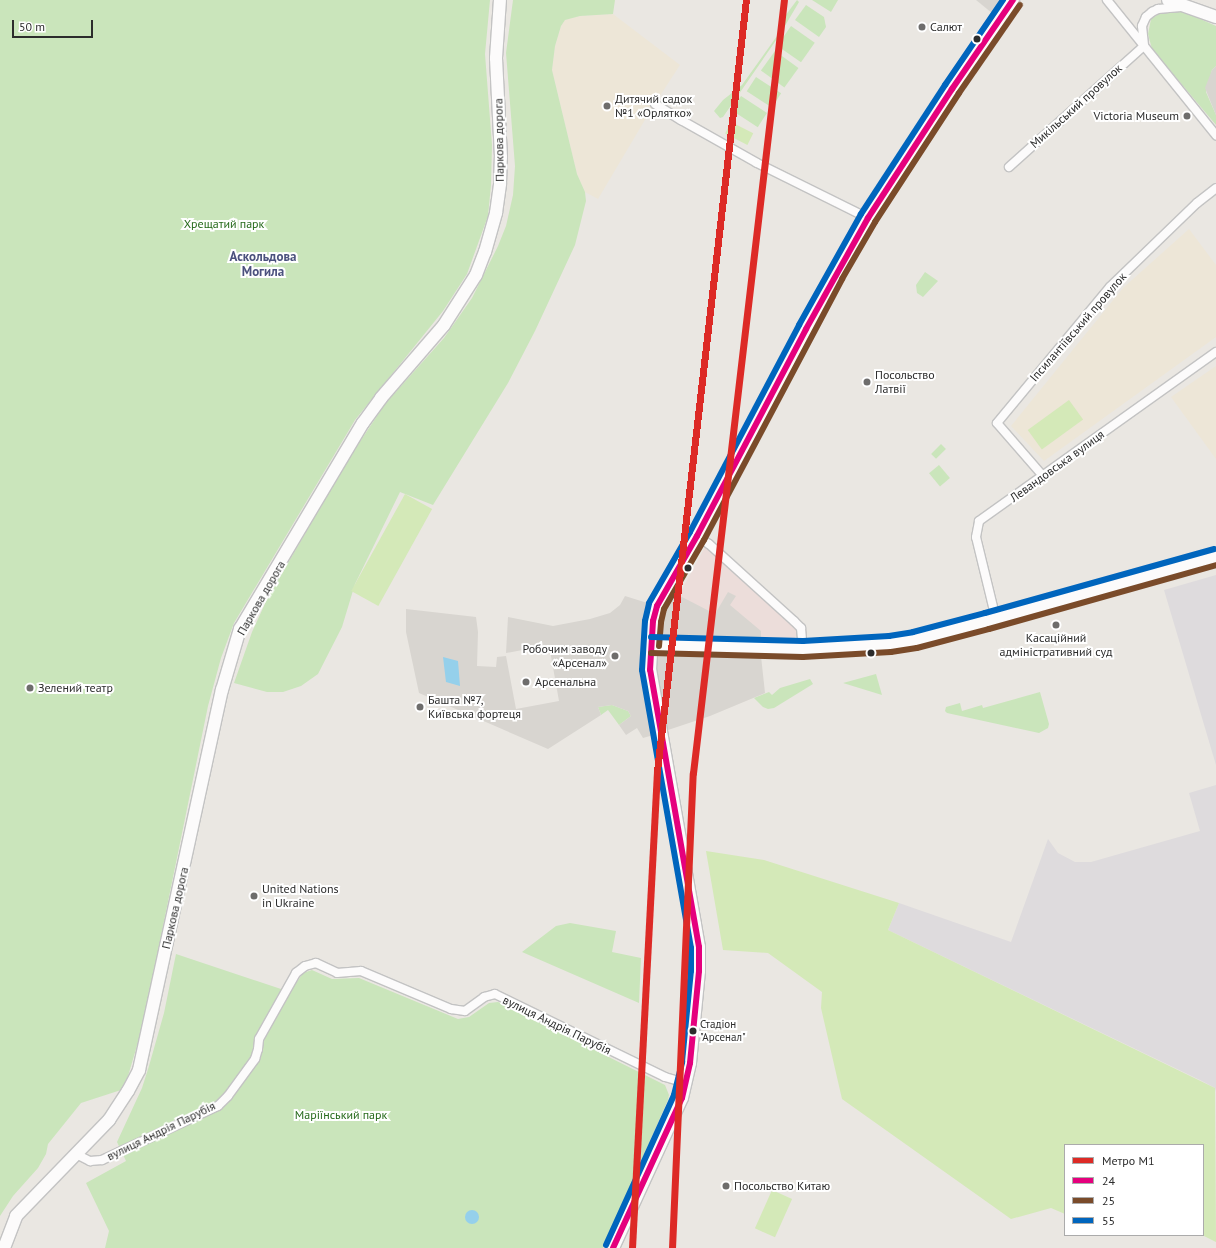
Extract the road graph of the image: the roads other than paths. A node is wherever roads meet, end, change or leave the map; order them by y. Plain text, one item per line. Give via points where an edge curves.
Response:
1 (500, 0) edge
2 (1106, 0) edge
3 (1168, 0) edge
4 (1011, 2) edge
5 (1186, 6) junction
6 (1216, 17) edge
7 (1144, 46) junction
8 (655, 104) dead end
9 (1216, 135) edge
10 (1009, 167) dead end
11 (1216, 188) edge
12 (868, 218) junction
13 (1216, 352) edge
14 (1043, 476) junction
15 (697, 536) junction
16 (1216, 557) edge
17 (996, 618) junction
18 (651, 645) junction
19 (803, 649) junction
20 (686, 1083) junction
21 (76, 1154) junction
22 (4, 1248) edge
23 (613, 1248) edge

1 - 21 main road, Паркова дорога via 496,58 500,183 496,213 485,252 476,275 444,325 381,398 363,423 240,629 222,690 138,1070 109,1120
2 - 7 street
3 - 5 main road
4 - 12 main road
5 - 6 main road
5 - 7 street via 1158,10 1146,17 1142,26
7 - 9 street
7 - 10 street, Микільський провулок
8 - 12 street via 757,163
11 - 14 street, Іпсилантіївський провулок via 1115,282 997,423
12 - 15 main road via 806,329
13 - 14 street, Левандовська вулиця
14 - 17 street, Левандовська вулиця via 980,521 976,537
15 - 18 main road via 657,606
15 - 19 street via 801,628
16 - 17 main road
17 - 19 main road via 915,640
18 - 19 main road
18 - 20 main road via 650,670 653,690 698,947 693,1032
20 - 21 street, вулиця Андрія Парубія via 665,1077 495,994 484,997 465,1011 451,1009 361,971 337,972 316,963 305,966 296,973 259,1039 255,1059 218,1106 102,1160 90,1161
20 - 23 main road via 682,1098
21 - 22 main road, Паркова дорога via 16,1216

